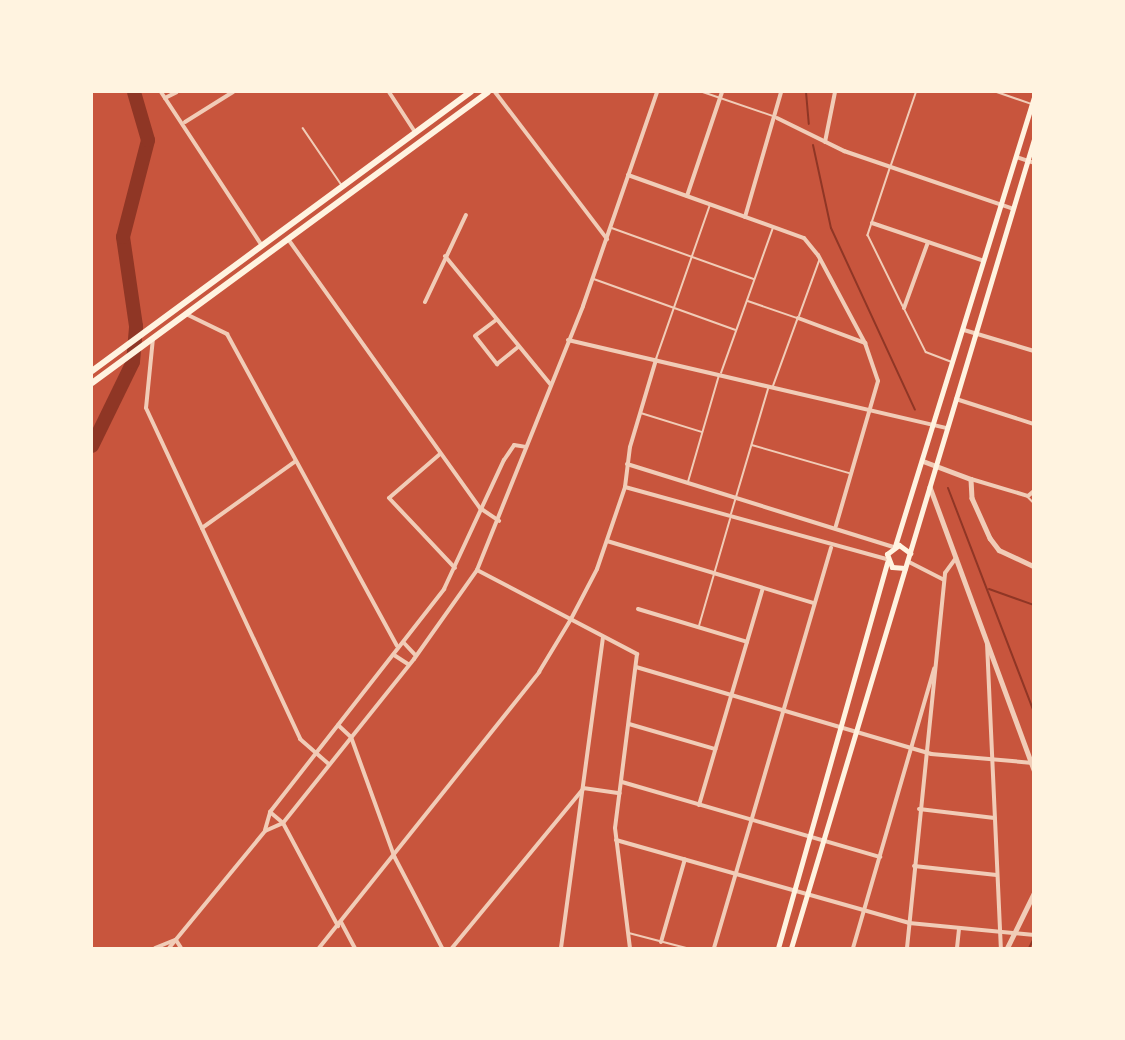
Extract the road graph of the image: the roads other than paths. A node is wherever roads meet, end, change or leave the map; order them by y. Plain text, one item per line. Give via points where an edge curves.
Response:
1 (161, 92) edge
2 (177, 92) edge
3 (233, 92) edge
4 (388, 92) edge
5 (471, 92) edge
6 (488, 92) edge
7 (495, 92) edge
8 (657, 92) edge
9 (703, 92) edge
10 (722, 92) edge
11 (781, 92) edge
12 (835, 92) edge
13 (916, 92) edge
14 (997, 92) edge
15 (165, 98) junction
16 (720, 98) junction
17 (1033, 101) edge
18 (777, 118) junction
19 (185, 122) junction
20 (303, 128) dead end
21 (415, 132) junction
22 (1034, 139) edge
23 (825, 142) junction
24 (1015, 157) junction
25 (1030, 162) edge
26 (891, 166) junction
27 (628, 175) junction
28 (341, 184) junction
29 (687, 196) junction
30 (710, 204) junction
31 (1001, 205) junction
32 (1014, 209) junction
33 (466, 215) dead end
34 (745, 217) junction
35 (872, 223) junction
36 (773, 227) junction
37 (611, 228) junction
38 (287, 238) junction
39 (607, 239) junction
40 (928, 242) junction
41 (261, 244) junction
42 (445, 255) junction
43 (692, 256) junction
44 (820, 258) junction
45 (984, 261) junction
46 (593, 279) junction
47 (755, 279) junction
48 (747, 300) junction
49 (425, 303) dead end
50 (674, 308) junction
51 (904, 308) junction
52 (186, 313) junction
53 (798, 318) junction
54 (496, 320) junction
55 (737, 330) junction
56 (964, 330) junction
57 (976, 334) junction
58 (151, 338) junction
59 (568, 340) junction
60 (865, 343) junction
61 (518, 347) junction
62 (1034, 351) edge
63 (656, 360) junction
64 (955, 362) junction
65 (92, 371) edge
66 (720, 375) junction
67 (92, 383) edge
68 (550, 384) junction
69 (771, 387) junction
70 (956, 399) junction
71 (869, 407) junction
72 (640, 413) junction
73 (935, 424) junction
74 (1034, 424) edge
75 (947, 428) junction
76 (703, 432) junction
77 (751, 445) junction
78 (526, 447) junction
79 (440, 454) junction
80 (296, 460) junction
81 (923, 461) junction
82 (627, 464) junction
83 (935, 465) junction
84 (849, 473) junction
85 (971, 479) junction
86 (688, 482) junction
87 (929, 484) junction
88 (625, 487) junction
89 (1034, 491) edge
90 (1028, 496) junction
91 (737, 497) junction
92 (1034, 503) edge
93 (484, 513) junction
94 (730, 518) junction
95 (499, 521) junction
96 (836, 526) junction
97 (202, 528) junction
98 (607, 541) junction
99 (894, 546) junction
100 (831, 548) junction
101 (910, 553) junction
102 (956, 558) junction
103 (887, 561) junction
104 (907, 565) junction
105 (1034, 566) edge
106 (456, 568) junction
107 (477, 570) junction
108 (714, 573) junction
109 (944, 580) junction
110 (763, 588) junction
111 (814, 603) junction
112 (638, 609) dead end
113 (571, 619) junction
114 (699, 627) junction
115 (987, 636) junction
116 (603, 637) junction
117 (1032, 638) edge
118 (747, 642) junction
119 (404, 643) junction
120 (397, 646) junction
121 (938, 651) junction
122 (394, 655) junction
123 (415, 656) junction
124 (1034, 657) edge
125 (409, 664) junction
126 (636, 666) junction
127 (731, 694) junction
128 (783, 710) junction
129 (629, 724) junction
130 (338, 725) junction
131 (840, 728) junction
132 (854, 732) junction
133 (351, 736) junction
134 (913, 748) junction
135 (715, 749) junction
136 (924, 752) junction
137 (315, 753) junction
138 (991, 761) junction
139 (1033, 763) edge
140 (329, 765) junction
141 (1034, 770) edge
142 (622, 782) junction
143 (583, 788) junction
144 (620, 793) junction
145 (699, 805) junction
146 (919, 809) junction
147 (270, 812) junction
148 (994, 818) junction
149 (751, 820) junction
150 (283, 823) junction
151 (265, 831) junction
152 (809, 837) junction
153 (616, 840) junction
154 (822, 840) junction
155 (394, 856) junction
156 (880, 857) junction
157 (685, 859) junction
158 (914, 866) junction
159 (737, 874) junction
160 (997, 875) junction
161 (794, 891) junction
162 (1034, 893) edge
163 (807, 894) junction
164 (864, 911) junction
165 (909, 923) junction
166 (340, 924) junction
167 (959, 928) junction
168 (1000, 932) junction
169 (628, 933) junction
170 (1015, 933) junction
171 (1032, 935) edge
172 (176, 939) junction
173 (661, 942) junction
174 (155, 948) edge
175 (169, 948) edge
176 (181, 948) edge
177 (319, 948) edge
178 (355, 948) edge
179 (442, 948) edge
180 (452, 948) edge
181 (561, 948) edge
182 (630, 948) edge
183 (686, 948) edge
184 (714, 948) edge
185 (778, 948) edge
186 (791, 948) edge
187 (853, 948) edge
188 (907, 948) edge
189 (957, 948) edge
190 (1001, 948) edge
191 (1007, 948) edge

1 - 15 street
2 - 15 street
3 - 19 street
4 - 21 street
5 - 21 highway
6 - 38 highway
7 - 39 street
8 - 27 street
9 - 16 lane
10 - 16 street
11 - 18 street
12 - 23 street
13 - 26 lane
14 - 17 lane
15 - 19 street
16 - 18 lane
16 - 29 street
17 - 24 main road
18 - 23 street
18 - 34 street
19 - 41 street
20 - 28 lane
21 - 28 highway
22 - 25 main road
23 - 26 street
24 - 25 street
24 - 31 main road
25 - 32 main road
26 - 31 street
26 - 35 lane
27 - 29 street
27 - 37 street
28 - 41 highway
29 - 30 street
30 - 34 street
30 - 43 lane
31 - 32 street
31 - 45 main road
32 - 57 main road
33 - 42 street
34 - 36 street
35 - 40 street
35 - 51 lane via 868,235
36 - 44 street via 809,240
36 - 47 lane
37 - 39 street
37 - 43 lane
38 - 52 highway
38 - 79 street
39 - 46 street
40 - 45 street
40 - 51 street
41 - 65 highway
42 - 49 street
42 - 54 street
43 - 47 lane
43 - 50 lane
44 - 53 lane
44 - 60 street
45 - 56 main road
46 - 50 lane
46 - 59 street
47 - 48 lane
48 - 53 lane
48 - 55 lane
50 - 55 lane
50 - 63 lane
51 - 64 lane via 926,352
52 - 58 highway
52 - 80 street via 227,334
53 - 60 street
53 - 69 lane
54 - 61 street
54 - 61 street via 476,336 497,364
55 - 66 lane
56 - 57 street
56 - 64 main road
57 - 62 street
57 - 70 main road
58 - 67 highway
58 - 97 street via 146,408
59 - 63 street
59 - 68 street
60 - 71 street via 878,381
61 - 68 street
63 - 66 street
63 - 72 street
64 - 73 main road
66 - 69 street
66 - 76 lane
68 - 78 street
69 - 71 street
69 - 77 lane
70 - 74 street
70 - 75 main road
71 - 73 street
71 - 84 street
72 - 76 lane
72 - 82 street
73 - 75 street
73 - 81 main road
75 - 83 main road
76 - 86 lane
77 - 84 lane
77 - 91 lane
78 - 93 street via 514,446 504,460
78 - 95 street
79 - 93 street
79 - 106 street via 389,498
80 - 97 street
80 - 120 street
81 - 83 street
81 - 99 main road
82 - 86 street
82 - 88 street
83 - 85 street
83 - 87 main road
84 - 96 street
85 - 90 street
85 - 105 street via 972,498 990,538 999,550
86 - 91 street
87 - 101 main road
87 - 102 street
88 - 94 street
88 - 98 street
89 - 90 street
90 - 92 lane
91 - 94 lane
91 - 96 street
93 - 95 street
93 - 106 street
94 - 100 street
94 - 108 lane
95 - 107 street
96 - 99 street
97 - 137 street via 300,739
98 - 108 street
98 - 113 street
99 - 101 main road
99 - 103 main road
100 - 103 street
100 - 111 street
101 - 104 main road
102 - 109 street via 948,562
102 - 115 street
103 - 104 main road
103 - 131 main road
104 - 109 street
104 - 132 main road
106 - 119 street
107 - 113 street
107 - 123 street
108 - 110 street
108 - 114 lane
109 - 121 street
110 - 111 street
110 - 118 street
111 - 128 street
112 - 114 street
113 - 116 street
113 - 155 street via 539,672
114 - 118 street
115 - 138 street
115 - 139 street
116 - 126 street via 637,654
116 - 143 street
117 - 124 street
118 - 127 street
119 - 120 street
119 - 123 street via 413,646
120 - 122 street
121 - 134 street
121 - 136 street
122 - 125 street via 399,663
122 - 130 street
123 - 125 street
125 - 133 street
126 - 127 street
126 - 129 street
127 - 128 street
127 - 135 street
128 - 131 street
128 - 149 street
129 - 135 street
129 - 142 street
130 - 133 street
130 - 137 street
131 - 132 street
131 - 152 main road
132 - 134 street
132 - 154 main road
133 - 140 street
133 - 155 street
134 - 136 street
134 - 156 street
135 - 145 street
136 - 138 street
136 - 146 street
137 - 140 street
137 - 147 street
138 - 139 street
138 - 148 street
139 - 141 street
140 - 150 street
142 - 144 street
142 - 145 street
143 - 144 street
143 - 180 street
143 - 181 street
144 - 153 street
145 - 149 street
146 - 148 street
146 - 158 street
147 - 150 street
147 - 151 street
148 - 160 street
149 - 152 street
149 - 159 street
150 - 151 street
150 - 166 street
151 - 172 street
152 - 154 street
152 - 161 main road
153 - 157 street
153 - 169 street
154 - 156 street
154 - 163 main road
155 - 166 street
155 - 179 street
156 - 164 street
157 - 159 street
157 - 173 street
158 - 160 street
158 - 165 street
159 - 161 street
159 - 184 street
160 - 168 street
161 - 163 street
161 - 185 main road
162 - 170 street
163 - 164 street
163 - 186 main road
164 - 165 street
164 - 187 street
165 - 167 street
165 - 188 street
166 - 177 street
166 - 178 street
167 - 168 street
167 - 189 street
168 - 170 street
168 - 190 street
169 - 173 lane
169 - 182 street
170 - 171 street
170 - 191 street
172 - 174 street
172 - 175 street
172 - 176 street
173 - 183 lane

